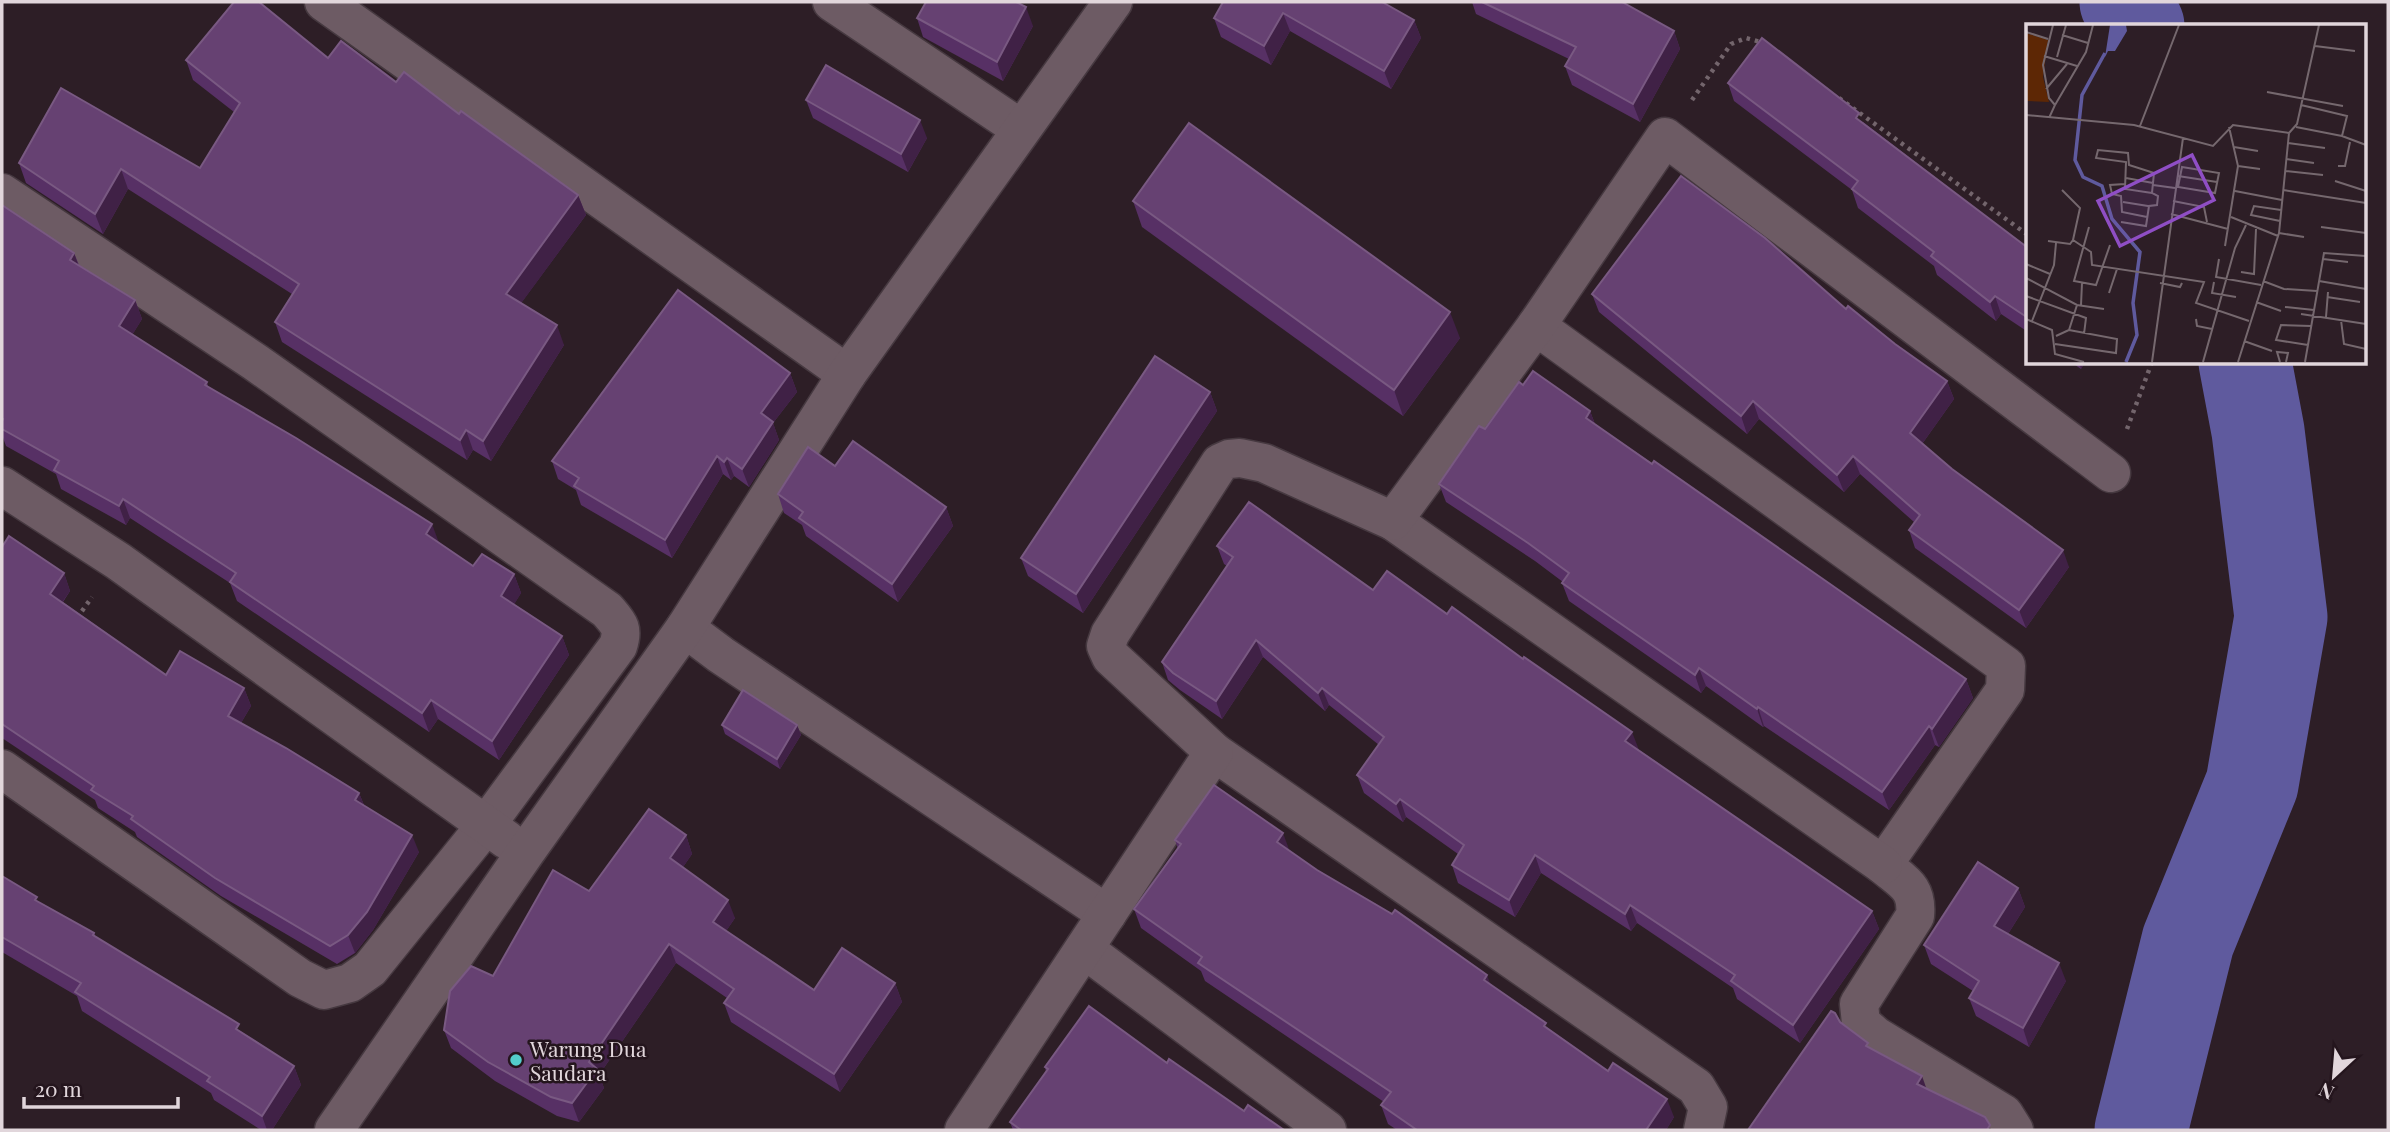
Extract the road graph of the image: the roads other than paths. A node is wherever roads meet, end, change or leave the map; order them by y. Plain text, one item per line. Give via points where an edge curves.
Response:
1 (324, 2) edge
2 (832, 2) edge
3 (1113, 2) edge
4 (1021, 129) junction
5 (2, 193) edge
6 (1536, 326) junction
7 (847, 374) junction
8 (2111, 473) road end
9 (2, 486) edge
10 (1392, 521) junction
11 (685, 628) junction
12 (1214, 751) junction
13 (2, 769) edge
14 (486, 825) junction
15 (525, 853) junction
16 (1883, 865) junction
17 (1107, 914) junction
18 (1084, 949) junction
19 (334, 1130) edge
20 (964, 1130) edge
21 (1328, 1130) edge
22 (1703, 1130) edge
23 (2014, 1130) edge

1 - 7 street
2 - 4 street
3 - 4 street
4 - 7 street
5 - 14 street via 255,362 607,610 618,623 622,634 618,646
6 - 8 street via 1665,137
6 - 10 street
6 - 16 street via 2006,666 2005,690
7 - 11 street
9 - 14 street via 118,561
10 - 12 street via 1264,463 1240,458 1220,463 1106,646 1111,657
10 - 16 street
11 - 15 street
11 - 17 street
12 - 17 street
12 - 22 street via 1696,1087 1708,1107
13 - 14 street via 300,978 324,990 350,983 370,969
14 - 15 street
15 - 19 street
16 - 23 street via 1912,889 1917,902 1915,916 1859,1004 1861,1023 2004,1114
17 - 18 street
18 - 20 street
18 - 21 street

